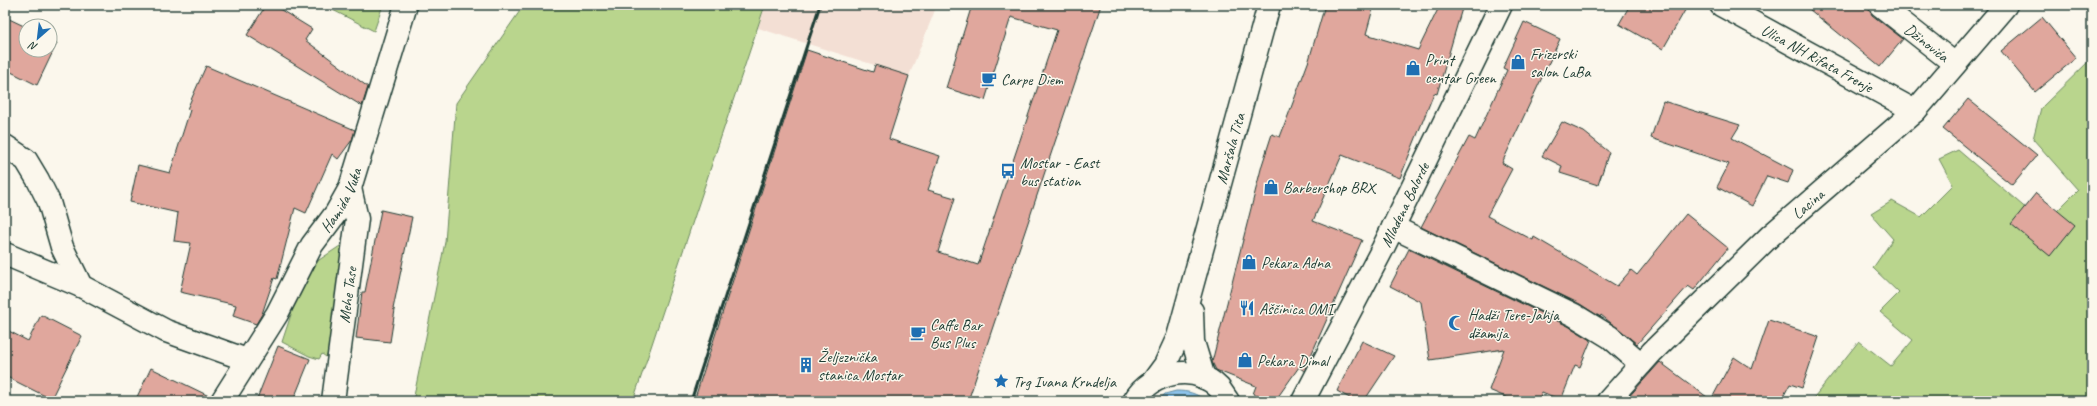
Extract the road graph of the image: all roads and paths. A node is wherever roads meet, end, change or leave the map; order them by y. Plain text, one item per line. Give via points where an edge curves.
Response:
1 (406, 5) edge
2 (1269, 5) edge
3 (1501, 5) edge
4 (1721, 5) edge
5 (1880, 5) edge
6 (2006, 5) edge
7 (1955, 64) junction
8 (1915, 111) junction
9 (5, 146) edge
10 (350, 188) junction
11 (1393, 227) junction
12 (5, 254) edge
13 (81, 286) junction
14 (1191, 292) junction
15 (248, 360) junction
16 (1641, 364) junction
17 (1204, 378) junction
18 (1154, 380) junction
19 (222, 401) edge
20 (333, 401) edge
21 (1134, 401) edge
22 (1228, 401) edge
23 (1303, 401) edge
24 (1608, 401) edge

1 - 10 street, Hamida Vuka
2 - 14 street, Maršala Tita
3 - 11 street, Mladena Balorde
4 - 8 street, Ulica NH Rifata Frenje
5 - 7 street, Džinovića
6 - 7 street, Lacina
7 - 8 street, Lacina
8 - 16 street, Lacina via 1770,236
9 - 13 street via 26,160 38,180 49,202 62,247
10 - 15 street, Hamida Vuka via 336,213 312,245 277,314
10 - 20 street, Mehe Tase via 356,219
11 - 16 street via 1574,315 1610,337
11 - 23 street, Mladena Balorde
12 - 13 street
13 - 15 street via 166,331
14 - 17 street, Maršala Tita via 1193,342
14 - 18 street, Maršala Tita via 1178,337 1165,365
15 - 19 street, Hamida Vuka
16 - 24 street, Lacina
17 - 18 street via 1187,373
17 - 22 street via 1218,388
18 - 21 street, Maršala Tita via 1145,386

